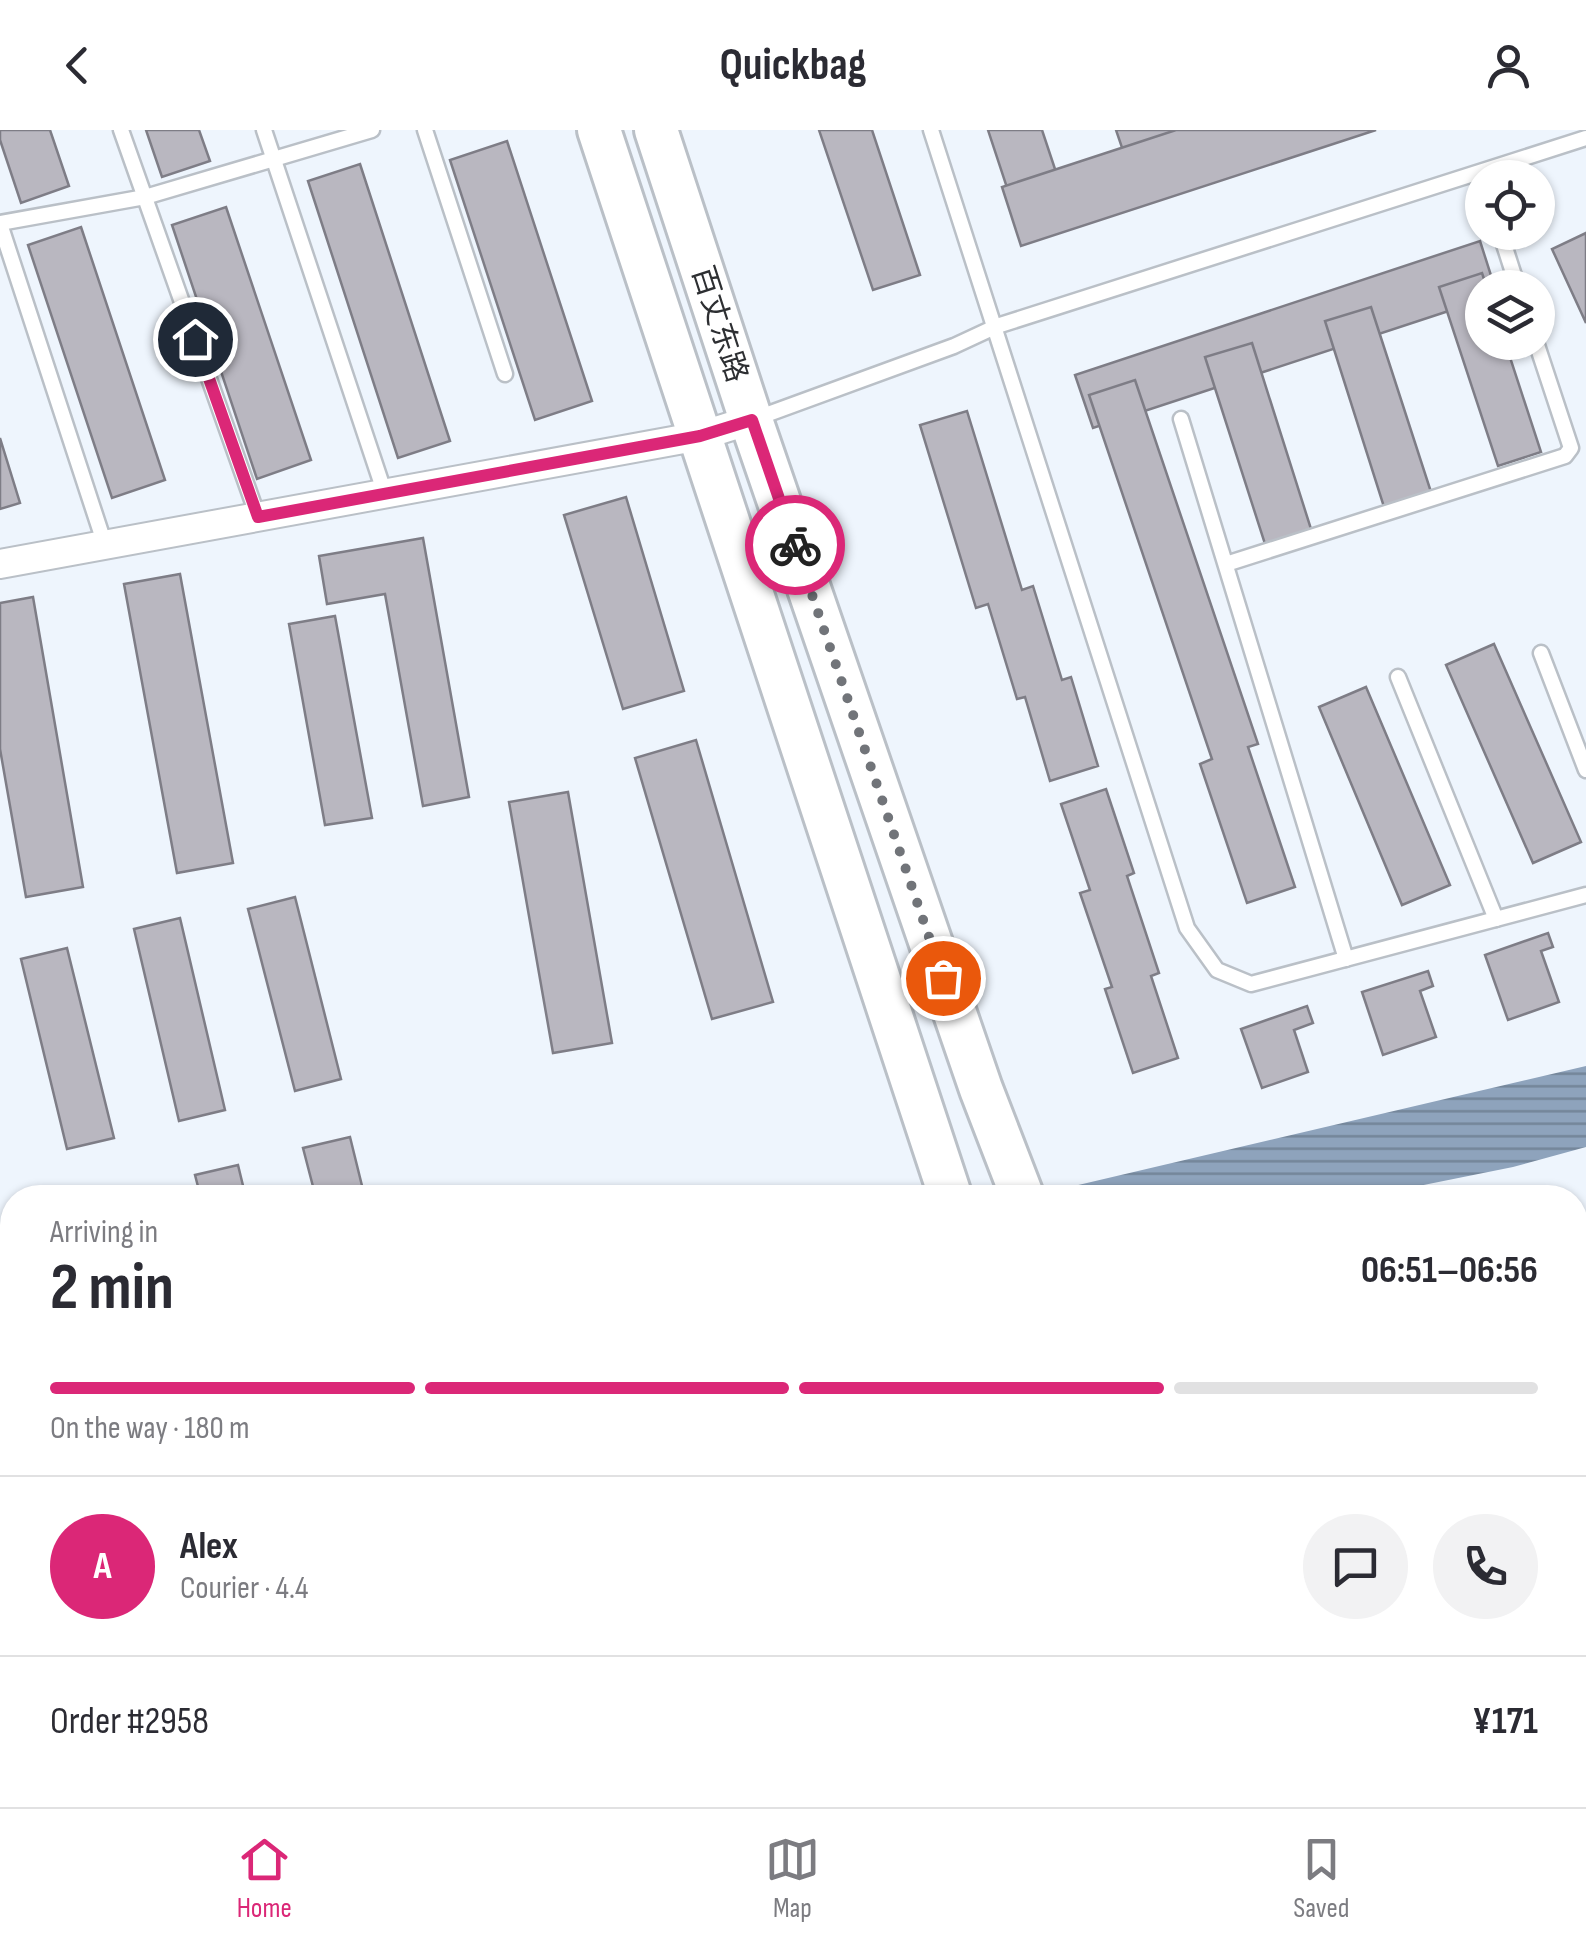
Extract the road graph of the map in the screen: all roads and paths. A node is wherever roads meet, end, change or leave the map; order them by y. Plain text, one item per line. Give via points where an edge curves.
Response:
1 (121, 130) edge
2 (264, 130) edge
3 (372, 130) edge
4 (425, 130) edge
5 (599, 130) edge
6 (656, 130) edge
7 (931, 130) edge
8 (1586, 138) edge
9 (1532, 160) edge
10 (274, 161) junction
11 (1465, 183) edge
12 (145, 197) junction
13 (0, 224) edge
14 (996, 326) junction
15 (1542, 360) edge
16 (504, 374) dead end
17 (1182, 418) dead end
18 (752, 420) junction
19 (700, 436) junction
20 (385, 494) junction
21 (258, 517) junction
22 (105, 544) junction
23 (0, 564) edge
24 (1226, 564) junction
25 (1542, 653) dead end
26 (1398, 676) dead end
27 (1586, 770) edge
28 (1586, 895) edge
29 (1496, 919) junction
30 (1346, 959) junction
31 (947, 1185) edge
32 (1018, 1185) edge

1 - 12 lane
2 - 10 lane
3 - 10 lane
4 - 16 lane
5 - 19 main road, 百丈东路
6 - 18 main road, 百丈东路
7 - 14 lane
8 - 9 lane
10 - 12 lane
10 - 20 lane
11 - 14 lane
12 - 13 lane
12 - 21 lane
13 - 22 lane
14 - 18 lane
14 - 30 lane via 1187,928 1217,970 1251,984
15 - 24 lane via 1570,448 1565,456
17 - 24 lane
18 - 19 street
18 - 32 main road, 百丈东路
19 - 20 street
19 - 31 main road, 百丈东路
20 - 21 street
21 - 22 street
22 - 23 street
24 - 30 lane
25 - 27 lane
26 - 29 lane
28 - 29 lane
29 - 30 lane

